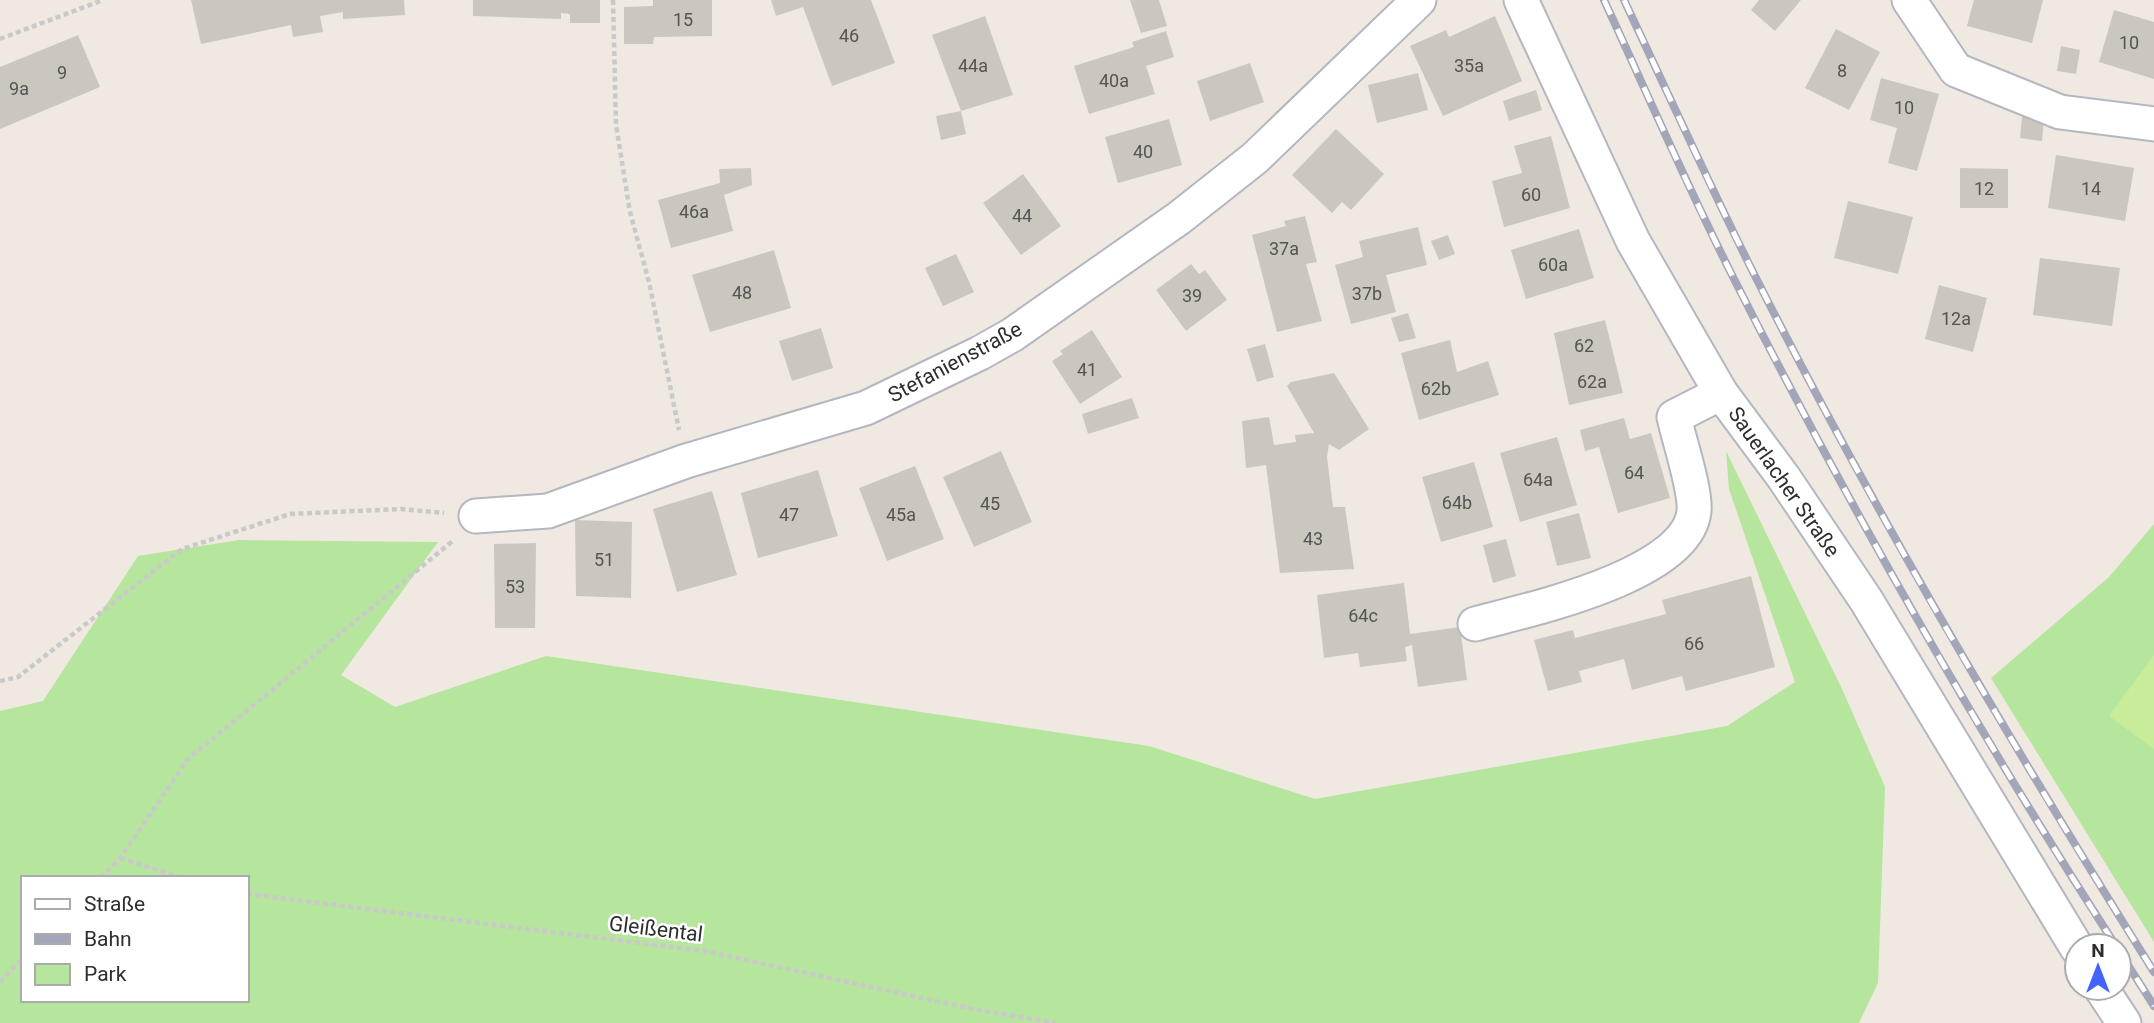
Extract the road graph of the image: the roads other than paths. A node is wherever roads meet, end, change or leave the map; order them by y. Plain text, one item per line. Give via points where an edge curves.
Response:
1 (1419, 0) edge
2 (1521, 0) edge
3 (1909, 0) edge
4 (2154, 124) edge
5 (1721, 393) junction
6 (476, 516) road end
7 (1475, 624) dead end
8 (2067, 932) edge
9 (2110, 1002) edge
10 (2124, 1023) edge

1 - 6 street, Stefanienstraße via 1255,158 1179,218 1012,335 866,408 686,461 548,511
2 - 5 street, Sauerlacher Straße via 1633,241
3 - 4 street via 1956,70 2060,112
5 - 7 street via 1674,417 1694,511 1678,543 1623,580
5 - 8 street, Sauerlacher Straße via 1866,600
9 - 10 street

